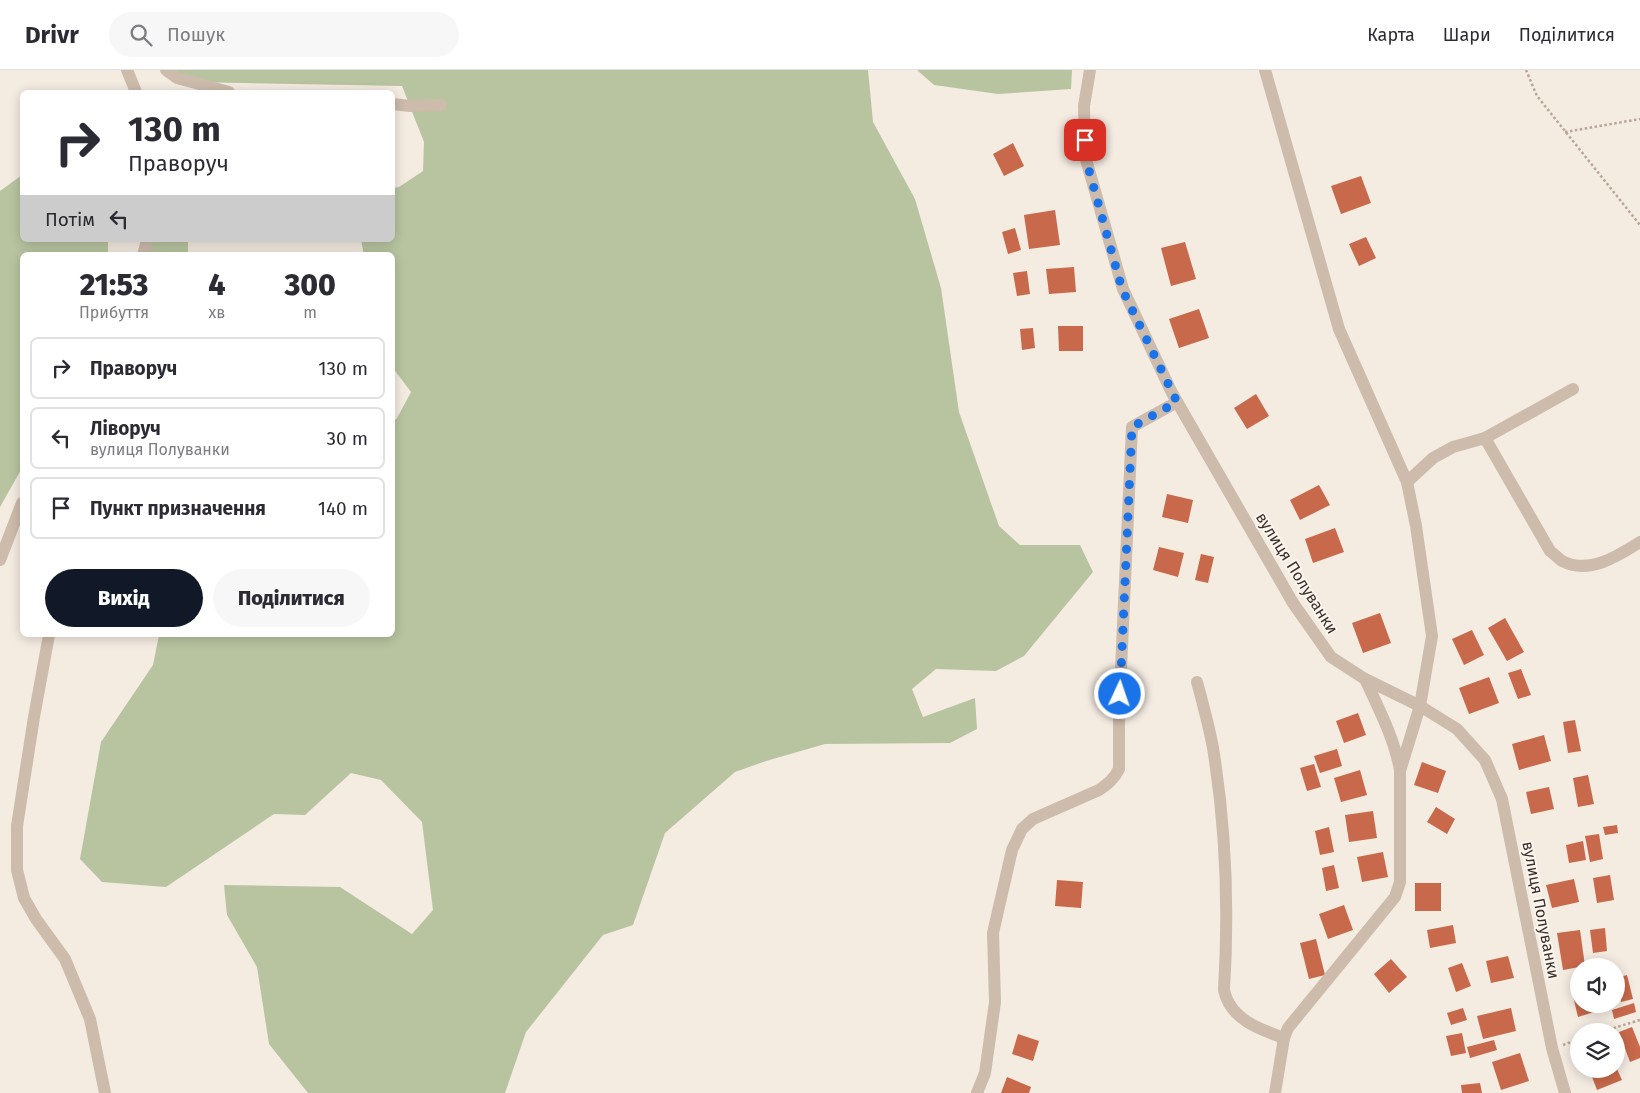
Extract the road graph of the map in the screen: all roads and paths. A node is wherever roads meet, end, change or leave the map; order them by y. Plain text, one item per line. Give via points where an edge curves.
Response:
1 (127, 70) edge
2 (166, 70) edge
3 (1090, 70) edge
4 (1265, 70) edge
5 (1526, 70) edge
6 (135, 90) edge
7 (222, 90) edge
8 (395, 104) edge
9 (441, 105) dead end
10 (1640, 119) edge
11 (1564, 132) junction
12 (1640, 225) edge
13 (1574, 389) dead end
14 (1177, 402) junction
15 (1485, 438) junction
16 (1407, 482) junction
17 (20, 508) edge
18 (1640, 542) edge
19 (0, 560) edge
20 (49, 637) edge
21 (1365, 680) junction
22 (1198, 682) dead end
23 (1420, 706) junction
24 (1400, 771) junction
25 (1640, 1020) edge
26 (1625, 1025) edge
27 (1284, 1038) junction
28 (105, 1093) edge
29 (977, 1093) edge
30 (1275, 1093) edge
31 (1565, 1093) edge

1 - 6 street
2 - 7 street via 177,78
3 - 14 street, вулиця Полуванки via 1084,106 1085,156 1122,289
4 - 16 street via 1339,330
5 - 11 path via 1537,96
8 - 9 street
10 - 11 path
11 - 12 path
13 - 15 street
14 - 21 street, вулиця Полуванки via 1293,603 1331,657
14 - 29 street via 1132,427 1119,769 1099,790 1026,824 1012,850 993,933 995,1002 985,1074
15 - 16 street via 1453,447 1433,458
15 - 18 street via 1550,551 1562,560 1597,565
16 - 23 street via 1432,636
17 - 19 street
20 - 28 street via 17,826 17,870 24,898 65,959 90,1018
21 - 23 street, вулиця Полуванки
21 - 24 street via 1392,739
22 - 27 street via 1212,746 1223,837 1227,901 1224,990 1230,1006 1255,1028
23 - 24 street
23 - 31 street, вулиця Полуванки via 1457,728 1485,760 1502,800 1552,1048
24 - 27 street via 1399,890 1288,1028
25 - 26 path
27 - 30 street

